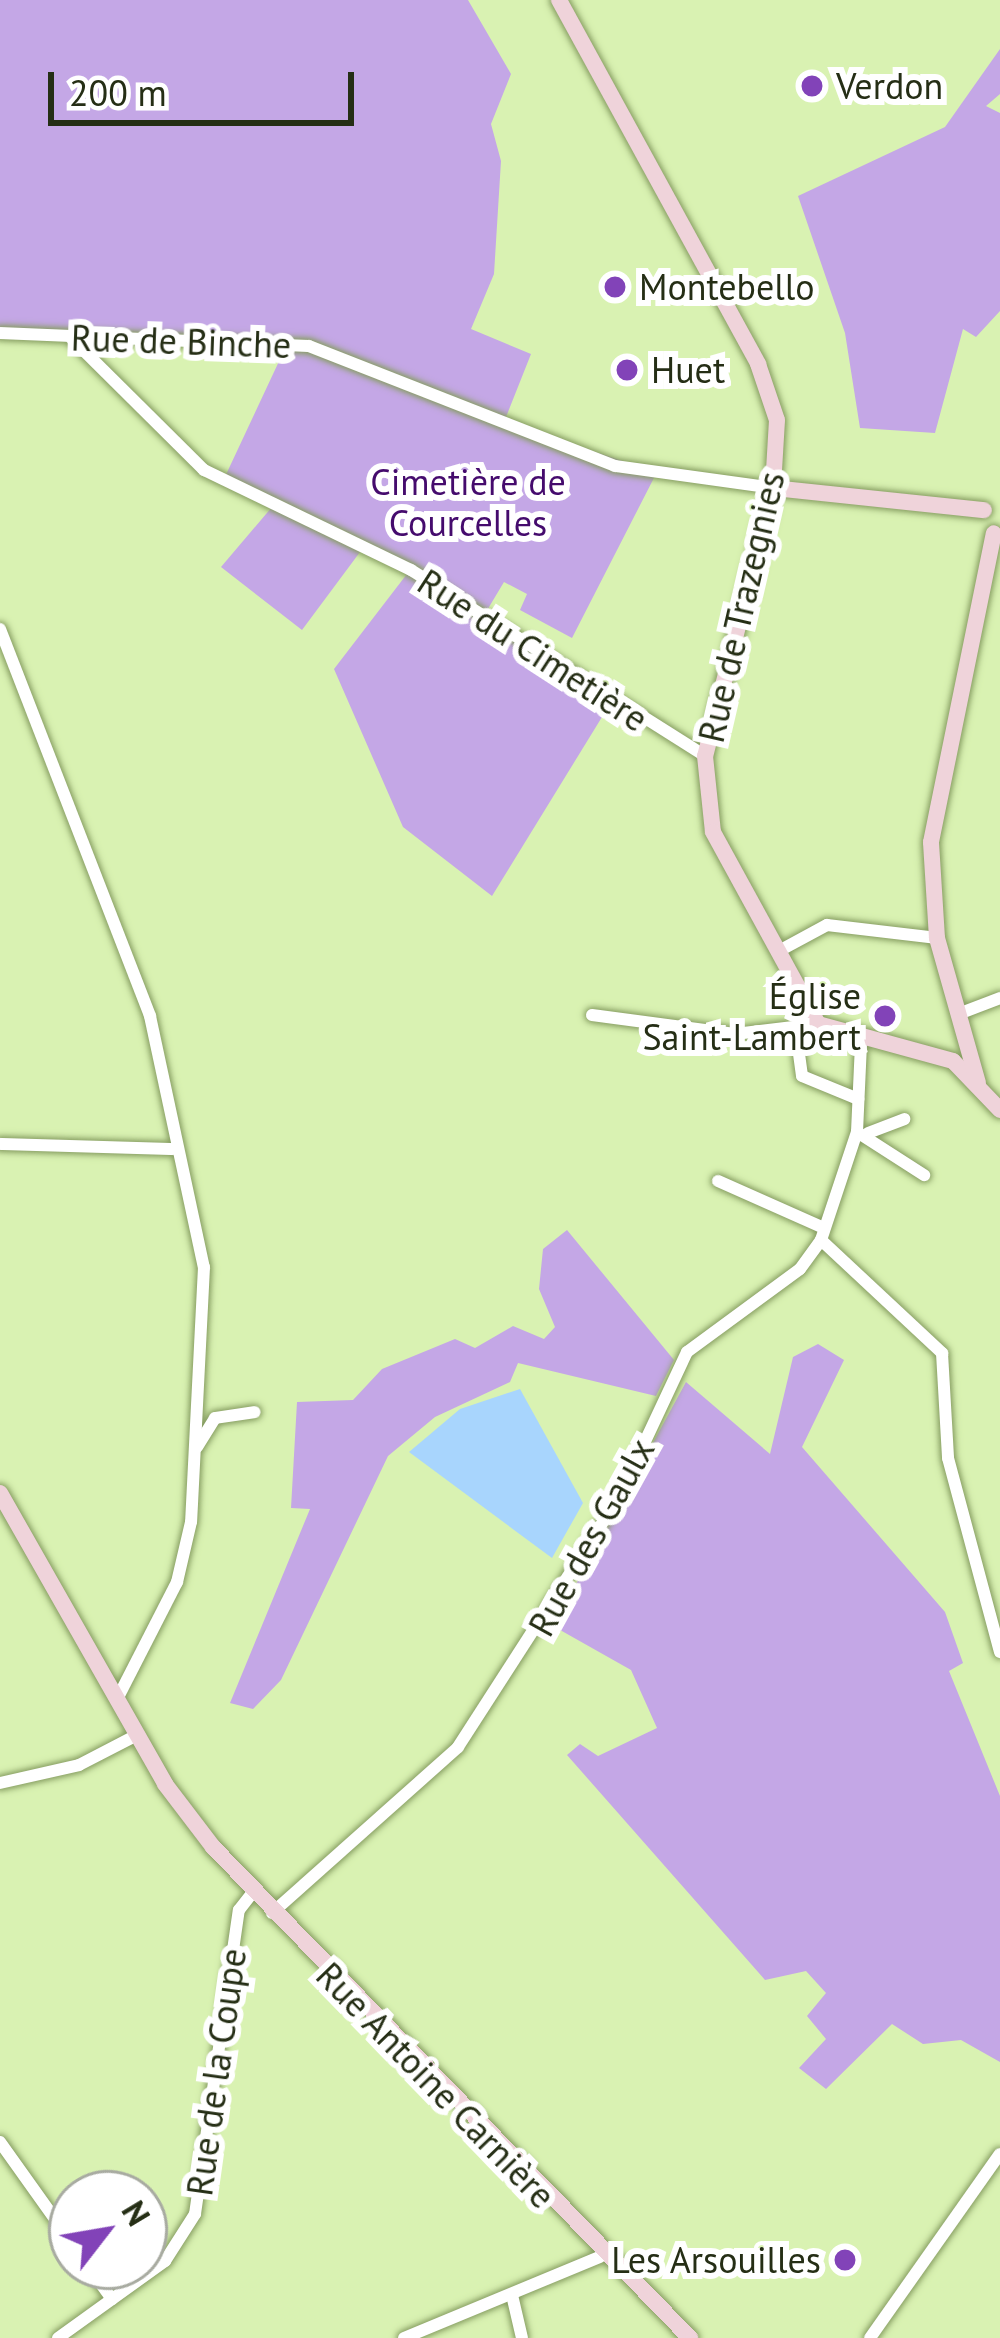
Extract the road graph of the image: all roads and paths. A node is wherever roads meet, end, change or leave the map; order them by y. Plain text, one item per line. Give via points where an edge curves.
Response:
1 (560, 0) edge
2 (0, 333) edge
3 (72, 339) junction
4 (773, 488) junction
5 (1000, 499) edge
6 (984, 510) junction
7 (997, 533) edge
8 (0, 629) edge
9 (705, 756) junction
10 (937, 938) junction
11 (777, 952) junction
12 (1000, 998) edge
13 (961, 1013) junction
14 (592, 1015) dead end
15 (818, 1024) junction
16 (796, 1031) junction
17 (861, 1044) junction
18 (978, 1083) junction
19 (858, 1099) junction
20 (1000, 1110) edge
21 (904, 1119) dead end
22 (863, 1132) junction
23 (0, 1144) edge
24 (173, 1149) junction
25 (924, 1175) dead end
26 (718, 1181) dead end
27 (822, 1234) junction
28 (255, 1412) dead end
29 (196, 1448) junction
30 (0, 1492) edge
31 (1000, 1652) edge
32 (117, 1699) junction
33 (137, 1735) junction
34 (0, 1784) edge
35 (253, 1892) junction
36 (272, 1912) junction
37 (0, 2142) edge
38 (1000, 2154) edge
39 (48, 2209) edge
40 (600, 2257) junction
41 (105, 2290) edge
42 (512, 2295) junction
43 (112, 2300) junction
44 (58, 2338) edge
45 (404, 2338) edge
46 (522, 2338) edge
47 (690, 2338) edge
48 (870, 2338) edge

1 - 4 main road, Rue de Trazegnies via 758,364 777,420
2 - 3 street, Rue de Binche
3 - 4 street, Rue de Binche via 309,346 614,466
3 - 9 street, Rue du Cimetière via 204,470 411,569
4 - 6 main road, Rue de Binche
4 - 9 main road, Rue de Trazegnies
5 - 6 main road
6 - 7 main road
7 - 10 main road via 932,811
8 - 24 street via 112,900 150,1016
9 - 11 main road, Rue de Trazegnies via 713,832
10 - 11 street via 827,925
10 - 13 main road
11 - 15 main road, Rue de Trazegnies
12 - 13 street
13 - 18 main road
14 - 16 street
15 - 16 street
15 - 17 main road
16 - 19 street via 802,1076
17 - 18 main road via 953,1061
17 - 19 street, Rue des Gaulx
18 - 20 main road
19 - 22 street, Rue des Gaulx
21 - 22 street
22 - 25 street
22 - 27 street, Rue des Gaulx
23 - 24 street
24 - 29 street via 204,1267
26 - 27 street
27 - 31 street via 942,1353 948,1458
27 - 36 street, Rue des Gaulx via 781,1286 687,1352 597,1535 458,1747
28 - 29 street via 215,1418
29 - 32 street via 178,1582
30 - 32 main road, Rue Antoine Carnière
32 - 33 main road, Rue Antoine Carnière
33 - 34 street via 79,1765
33 - 35 main road, Rue Antoine Carnière
35 - 36 main road, Rue Antoine Carnière
35 - 43 street, Rue de la Coupe via 239,1910 195,2214 165,2260
36 - 40 main road, Rue Antoine Carnière
37 - 39 street
38 - 48 street
40 - 42 street
40 - 47 main road, Rue Antoine Carnière
41 - 43 street
42 - 45 street
42 - 46 street
43 - 44 street, Rue de la Coupe

